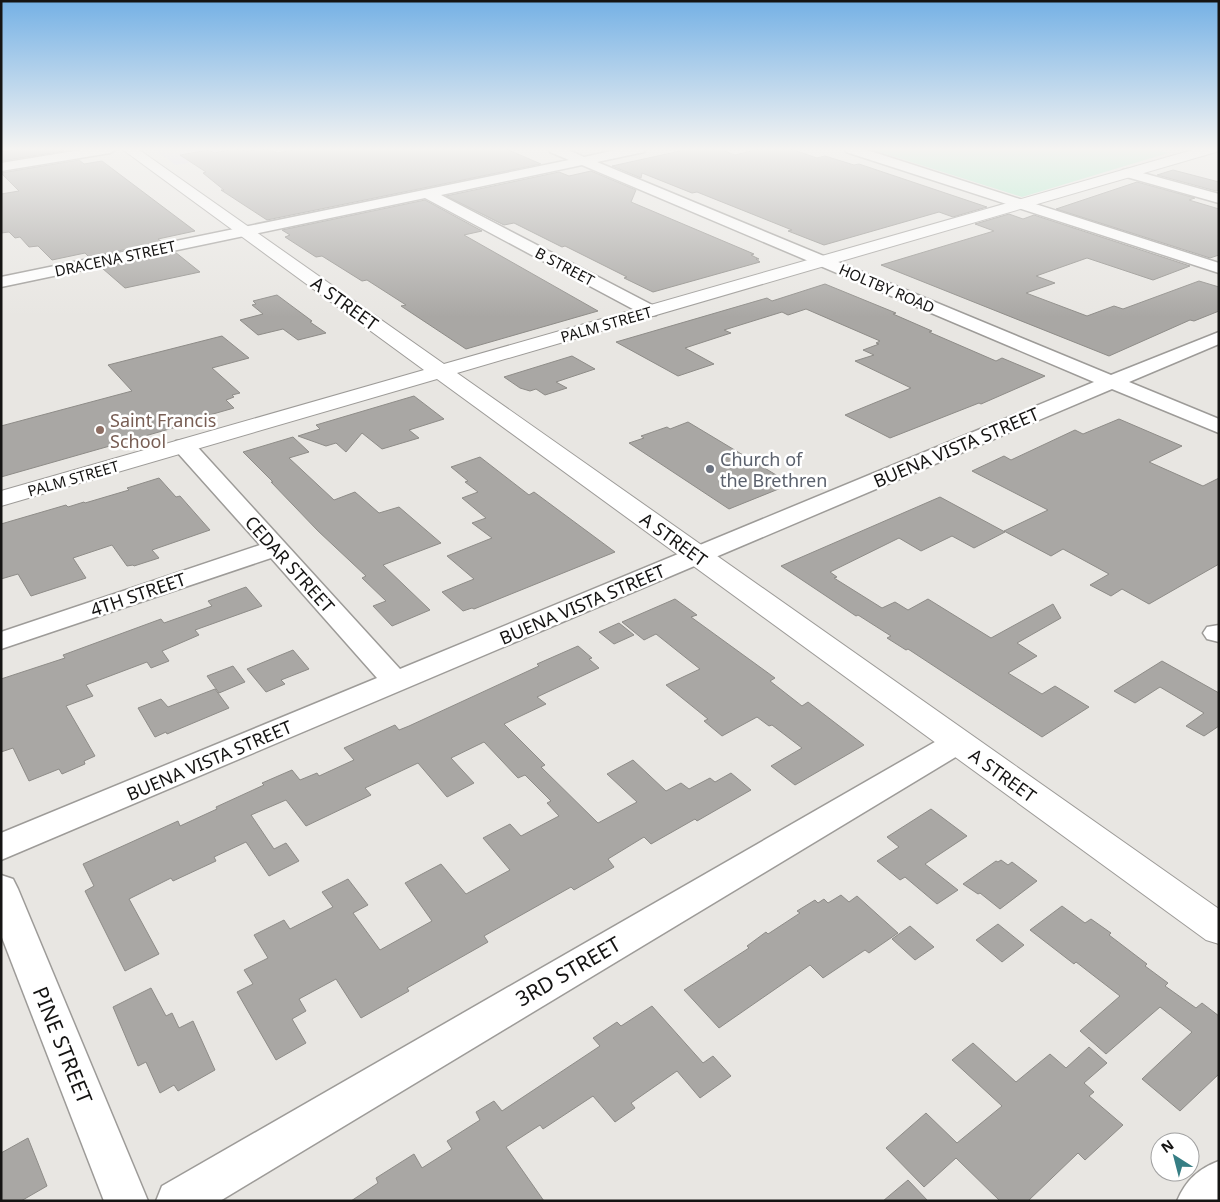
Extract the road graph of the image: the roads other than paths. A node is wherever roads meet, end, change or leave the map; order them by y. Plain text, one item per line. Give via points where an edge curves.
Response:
1 (208, 205) edge
2 (368, 205) edge
3 (449, 205) edge
4 (689, 205) edge
5 (1017, 205) edge
6 (1024, 205) edge
7 (244, 231) junction
8 (823, 261) junction
9 (1219, 268) edge
10 (1, 282) edge
11 (650, 311) junction
12 (1219, 337) edge
13 (441, 372) junction
14 (1112, 382) junction
15 (1219, 427) edge
16 (184, 446) junction
17 (1, 499) edge
18 (275, 548) junction
19 (697, 556) junction
20 (1, 641) edge
21 (396, 682) junction
22 (958, 742) junction
23 (1, 847) edge
24 (1, 889) edge
25 (1219, 929) edge
26 (1219, 1182) edge
27 (126, 1201) edge
28 (178, 1201) edge
29 (1199, 1201) edge

1 - 7 street, A STREET
2 - 7 street, DRACENA STREET
3 - 11 street, B STREET
4 - 8 street, HOLTBY ROAD
5 - 8 street, PALM STREET
6 - 9 street
7 - 10 street, DRACENA STREET
7 - 13 street, A STREET
8 - 11 street, PALM STREET
8 - 14 street, HOLTBY ROAD
11 - 13 street, PALM STREET
12 - 14 street, BUENA VISTA STREET
13 - 16 street, PALM STREET
13 - 19 street, A STREET
14 - 15 street, HOLTBY ROAD
14 - 19 street, BUENA VISTA STREET
16 - 17 street, PALM STREET
16 - 18 street, CEDAR STREET
18 - 20 street, 4TH STREET
18 - 21 street, CEDAR STREET
19 - 21 street, BUENA VISTA STREET
19 - 22 street, A STREET
21 - 23 street, BUENA VISTA STREET
22 - 25 street, A STREET
22 - 28 street, 3RD STREET
24 - 27 street, PINE STREET
26 - 29 street

